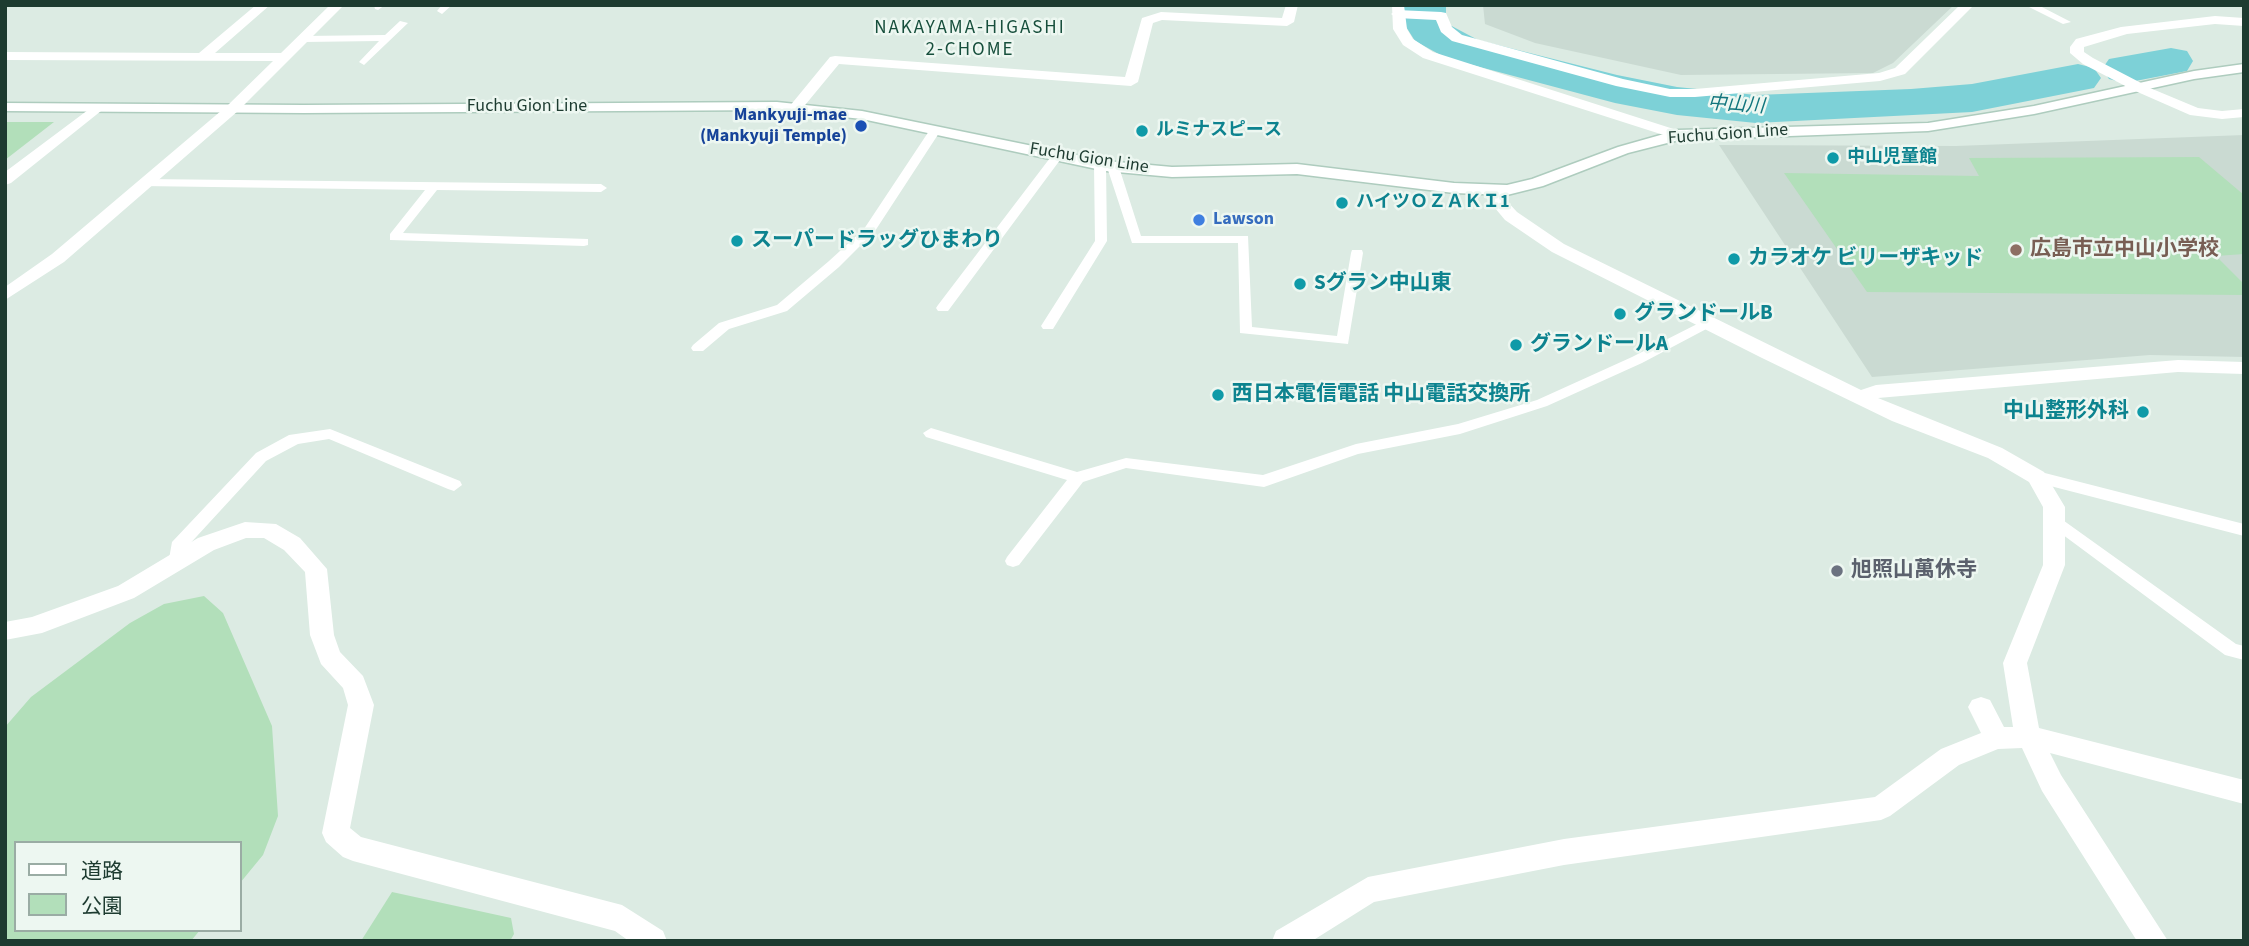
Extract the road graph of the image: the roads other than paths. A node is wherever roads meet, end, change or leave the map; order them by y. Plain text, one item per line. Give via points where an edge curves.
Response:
1 (264, 5) edge
2 (338, 5) edge
3 (1292, 5) edge
4 (1968, 5) edge
5 (2030, 5) edge
6 (1400, 11) edge
7 (2066, 22) dead end
8 (2244, 22) edge
9 (403, 23) dead end
10 (388, 38) junction
11 (303, 39) junction
12 (5, 55) edge
13 (203, 56) junction
14 (286, 57) junction
15 (364, 62) dead end
16 (2244, 68) edge
17 (2138, 87) junction
18 (5, 107) edge
19 (796, 107) junction
20 (96, 108) junction
21 (233, 108) junction
22 (2244, 113) edge
23 (935, 131) junction
24 (1678, 135) junction
25 (1057, 156) junction
26 (1107, 166) junction
27 (5, 180) edge
28 (146, 183) junction
29 (434, 186) junction
30 (601, 188) dead end
31 (1488, 190) junction
32 (584, 242) dead end
33 (1357, 253) dead end
34 (5, 295) edge
35 (943, 308) dead end
36 (1707, 323) junction
37 (1048, 326) dead end
38 (698, 348) dead end
39 (2244, 368) edge
40 (1862, 398) junction
41 (930, 433) dead end
42 (2037, 477) junction
43 (1077, 478) junction
44 (454, 485) dead end
45 (2053, 519) junction
46 (2244, 530) edge
47 (177, 559) junction
48 (1013, 561) dead end
49 (5, 631) edge
50 (2244, 653) edge
51 (1980, 706) dead end
52 (2030, 737) junction
53 (1997, 738) junction
54 (2244, 792) edge
55 (653, 941) edge
56 (1286, 941) edge
57 (2154, 941) edge

1 - 13 street
2 - 11 street
3 - 19 street via 1287,22 1161,16 1147,21 1131,82 835,60
4 - 6 street via 1900,71 1880,77 1695,93 1620,83 1478,45 1457,38 1446,29 1441,16
5 - 7 lane
6 - 24 street via 1399,29 1408,42 1428,55
8 - 17 street via 2215,20 2126,30 2077,47 2077,53 2088,61
9 - 10 lane
10 - 11 lane
10 - 15 lane
11 - 14 street
12 - 13 street
13 - 14 street
14 - 21 street
16 - 17 street, Fuchu Gion Line
17 - 22 street via 2195,112
17 - 24 street, Fuchu Gion Line via 1928,127
18 - 20 street, Fuchu Gion Line
19 - 21 street, Fuchu Gion Line
19 - 23 street, Fuchu Gion Line
20 - 21 street, Fuchu Gion Line
20 - 27 street
21 - 28 street
23 - 25 street, Fuchu Gion Line
23 - 38 lane via 869,231 834,264 782,308 724,326
24 - 31 street, Fuchu Gion Line via 1623,150 1537,183
25 - 26 street, Fuchu Gion Line
25 - 35 lane
26 - 31 street, Fuchu Gion Line via 1172,172 1297,169
26 - 33 lane via 1136,240 1244,239 1245,330 1343,341
26 - 37 lane via 1101,241
28 - 29 lane
28 - 34 street via 58,258
29 - 30 lane
29 - 32 lane via 394,237
31 - 36 street via 1511,216 1558,248
36 - 40 street
36 - 43 lane via 1542,403 1460,429 1356,449 1264,481 1126,463
39 - 40 street via 2178,366 1877,391
40 - 42 street via 1995,453
41 - 43 lane
42 - 45 street via 2054,507
42 - 46 lane
43 - 48 lane
44 - 47 lane via 330,434 294,439 261,457 209,510 177,546
45 - 50 lane via 2231,650
45 - 52 street via 2054,565 2015,663
47 - 49 street via 126,592 85,610
47 - 55 street via 245,530 268,530 292,544 316,569 322,635 330,657 354,683 361,705 337,833 353,848 622,919
51 - 53 street
52 - 53 street
52 - 54 street
52 - 57 street via 2050,783
53 - 56 street via 1950,757 1881,807 1564,852 1368,890

